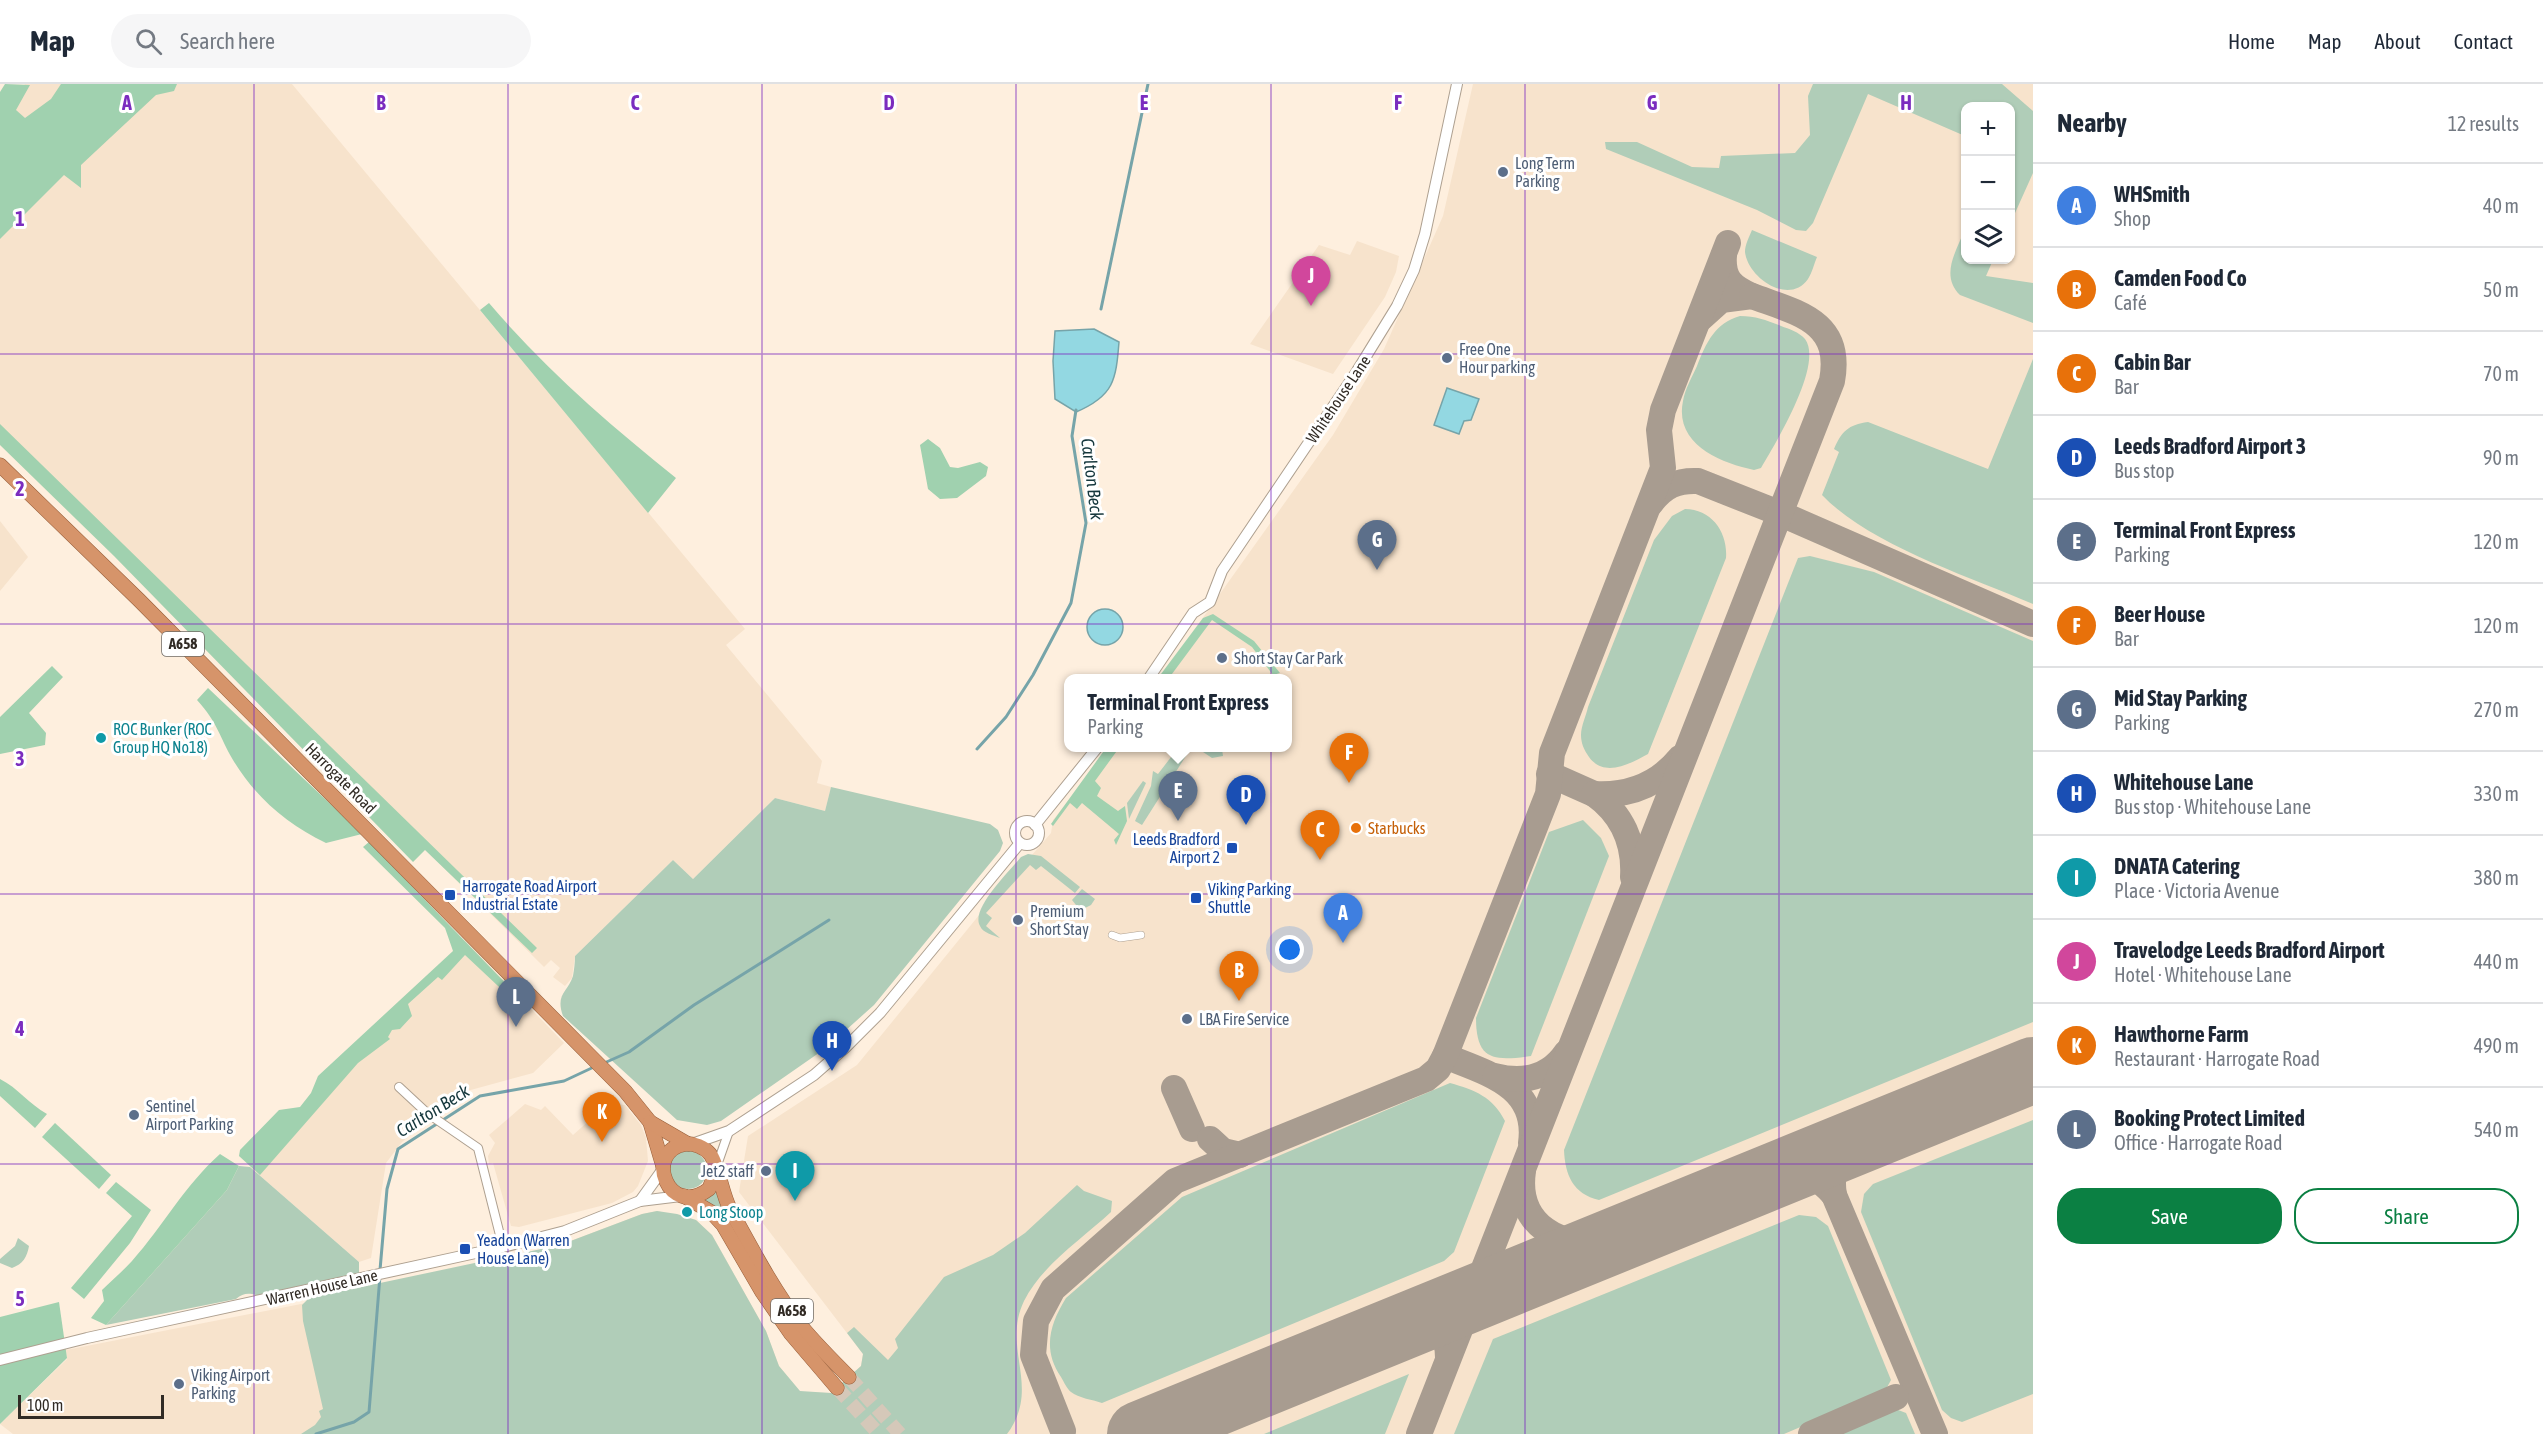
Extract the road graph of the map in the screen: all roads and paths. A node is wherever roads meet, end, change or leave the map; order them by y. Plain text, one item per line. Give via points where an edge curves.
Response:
1 (1457, 84) edge
2 (0, 465) edge
3 (1152, 674) edge
4 (1093, 752) edge
5 (1035, 825) junction
6 (1020, 843) junction
7 (1112, 935) dead end
8 (1141, 935) dead end
9 (399, 1087) dead end
10 (650, 1122) junction
11 (729, 1131) junction
12 (690, 1144) junction
13 (663, 1168) junction
14 (716, 1170) junction
15 (682, 1196) junction
16 (640, 1201) junction
17 (503, 1246) junction
18 (774, 1285) junction
19 (762, 1292) junction
20 (0, 1360) edge
21 (849, 1377) tunnel mouth
22 (837, 1388) tunnel mouth

1 - 3 street, Whitehouse Lane via 1425,234 1397,306 1222,572 1210,602 1193,613
2 - 10 highway, Harrogate Road / A658 via 626,1091
4 - 5 street
5 - 6 street via 1035,842
5 - 6 street via 1018,825 1015,834
6 - 11 street via 880,1013 846,1047 814,1075
7 - 8 street
9 - 17 street via 427,1113 478,1148
10 - 12 highway, Harrogate Road / A658
10 - 13 highway, Harrogate Road / A658
11 - 12 street
11 - 14 street
12 - 13 highway via 673,1150
12 - 14 highway via 710,1154
13 - 15 highway via 666,1183
13 - 16 street
14 - 15 highway via 714,1181 702,1194
14 - 18 highway, A658 via 726,1201
15 - 16 street, Warren House Lane
15 - 19 highway, A658 via 711,1212 723,1225
16 - 17 street, Warren House Lane via 565,1230
17 - 20 street, Warren House Lane
18 - 19 highway
18 - 21 highway, A658 via 802,1326
19 - 22 highway, A658 via 791,1334

